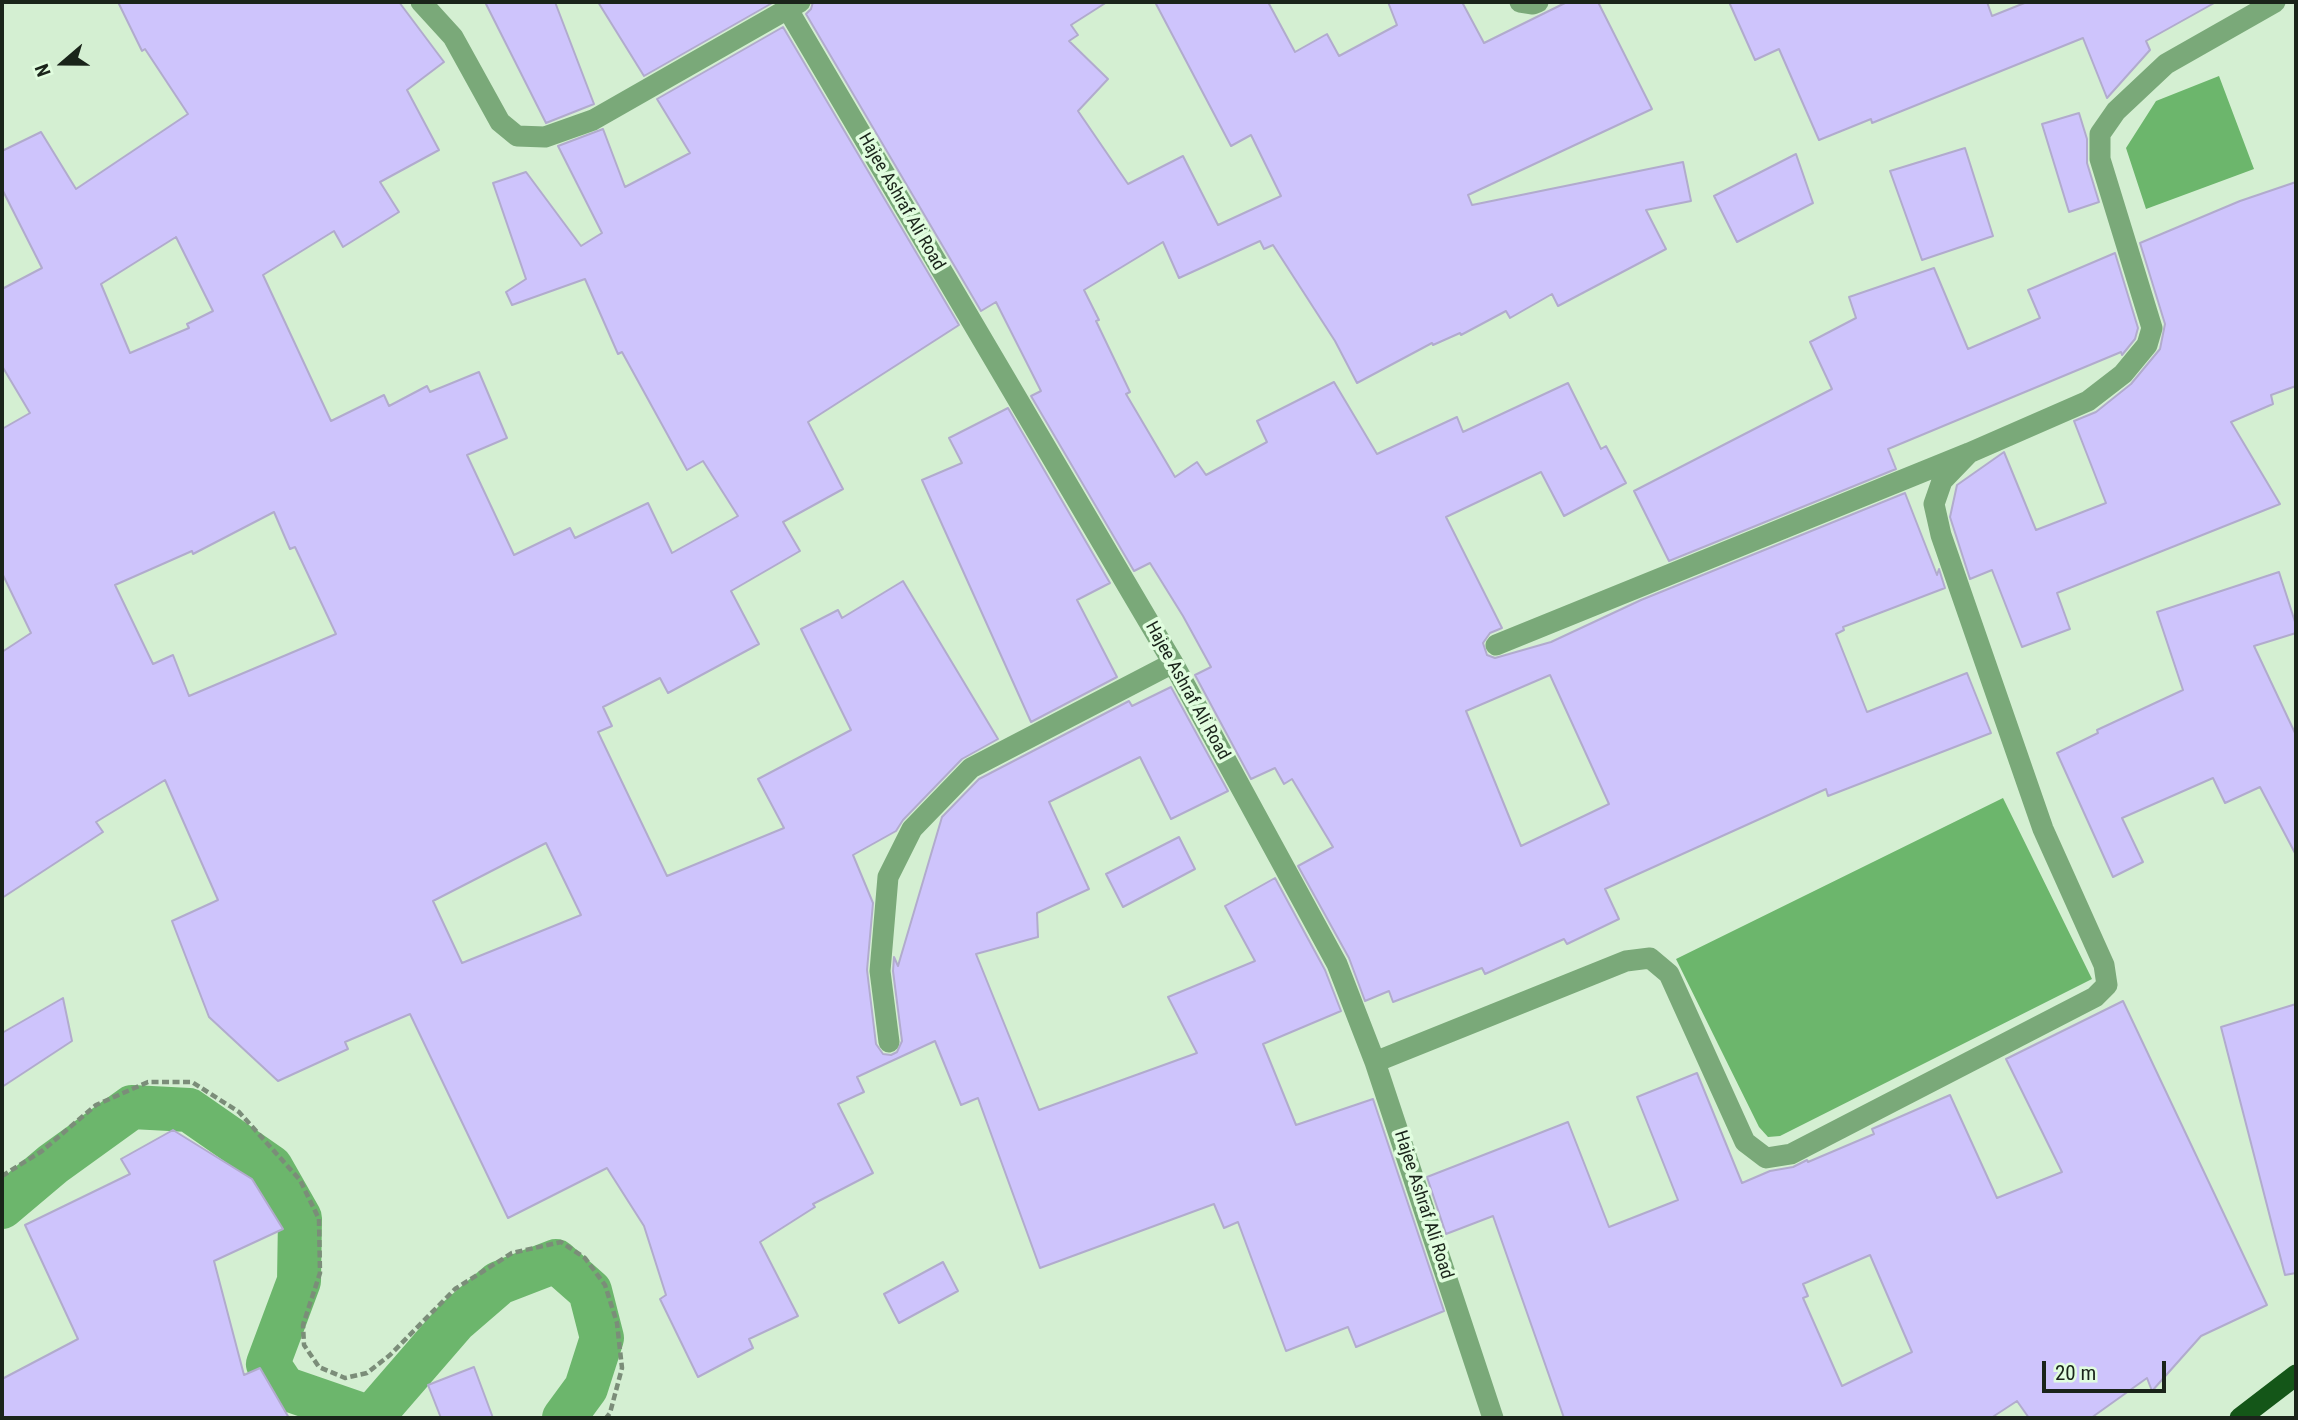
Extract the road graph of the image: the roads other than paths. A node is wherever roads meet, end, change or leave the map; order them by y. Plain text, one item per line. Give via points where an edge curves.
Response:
1 (421, 2) edge
2 (1520, 2) edge
3 (1538, 2) edge
4 (2275, 2) edge
5 (794, 5) edge
6 (1969, 453) junction
7 (1496, 645) dead end
8 (1173, 663) junction
9 (889, 1042) dead end
10 (1375, 1062) junction
11 (2296, 1376) edge
12 (1493, 1418) edge
13 (2240, 1418) edge

1 - 5 street, Hajee Ashraf Ali Road via 453,37 500,122 516,136 545,137 593,120
2 - 3 street
4 - 6 street via 2166,64 2116,111 2100,134 2100,159 2152,328 2147,345 2123,374 2088,401
5 - 8 street, Hajee Ashraf Ali Road
6 - 7 street
6 - 10 street via 1942,481 1934,503 1941,535 2042,829 2104,965 2107,985 2095,997 1791,1154 1766,1158 1745,1142 1669,974 1650,958 1626,961
8 - 9 street via 971,768 912,829 888,877 880,971
8 - 10 street, Hajee Ashraf Ali Road via 1337,964
10 - 12 street, Hajee Ashraf Ali Road
11 - 13 highway

